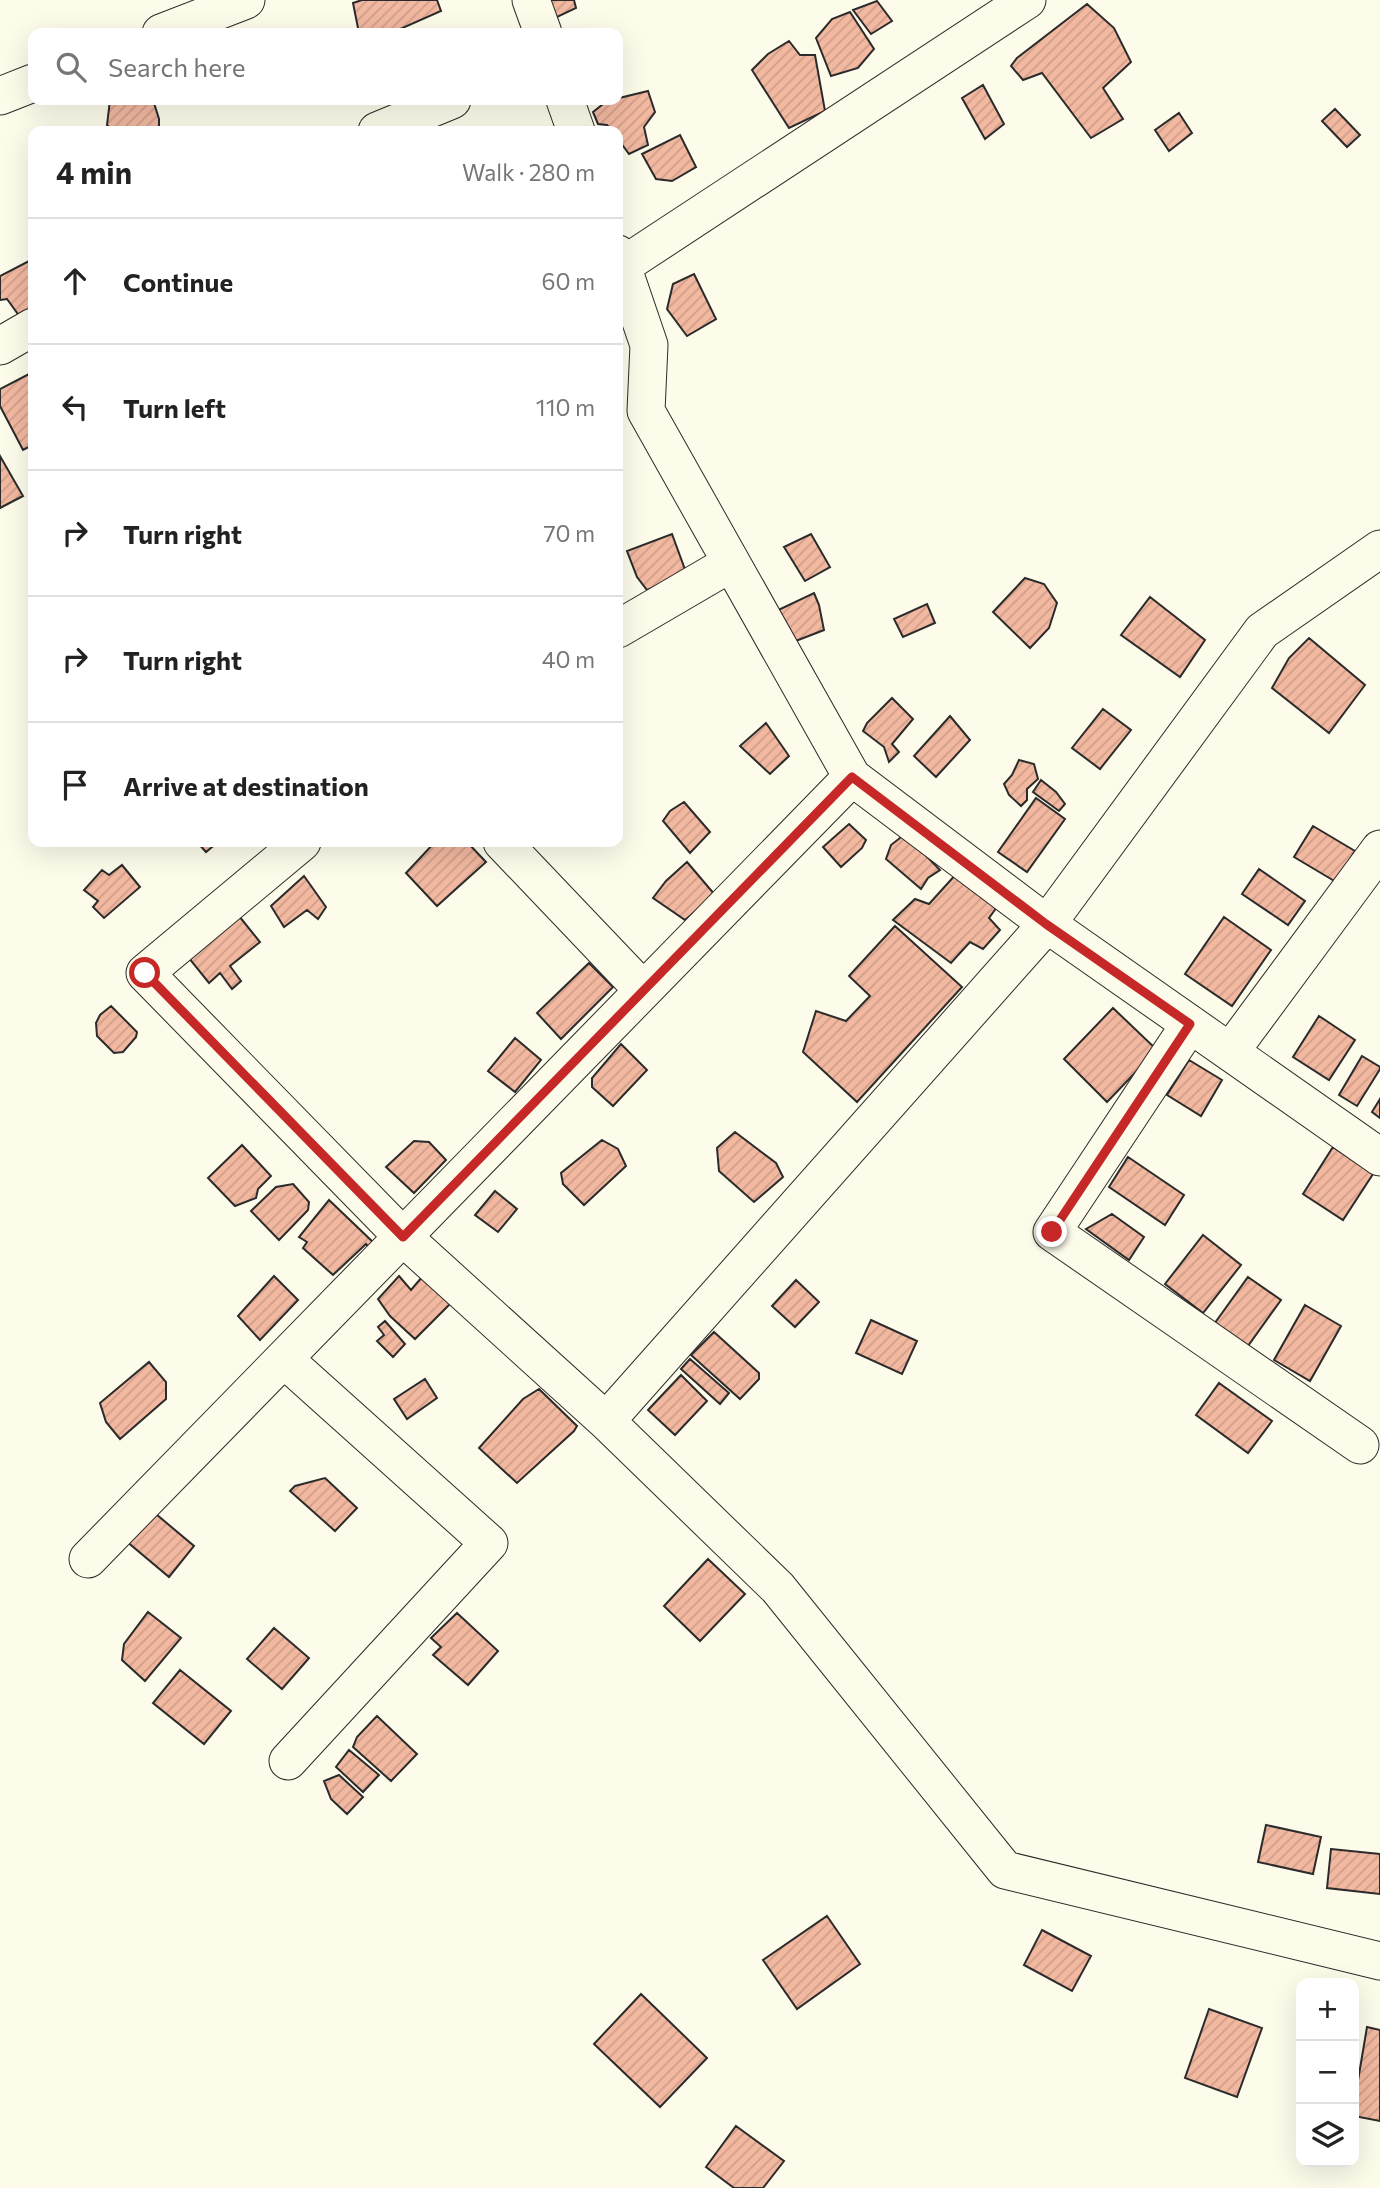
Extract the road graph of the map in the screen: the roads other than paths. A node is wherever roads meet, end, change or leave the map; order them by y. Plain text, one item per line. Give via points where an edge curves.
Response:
1 (246, 0) edge
2 (531, 0) edge
3 (1027, 0) edge
4 (174, 28) edge
5 (541, 28) edge
6 (28, 85) edge
7 (0, 96) edge
8 (440, 105) edge
9 (567, 105) edge
10 (389, 126) edge
11 (574, 126) edge
12 (623, 258) edge
13 (623, 269) edge
14 (28, 330) edge
15 (0, 346) edge
16 (1380, 549) edge
17 (731, 563) junction
18 (623, 626) edge
19 (852, 777) junction
20 (296, 847) edge
21 (507, 847) edge
22 (1380, 849) edge
23 (1046, 924) junction
24 (643, 990) junction
25 (1190, 1024) junction
26 (1230, 1052) junction
27 (1380, 1157) edge
28 (403, 1237) junction
29 (284, 1359) junction
30 (606, 1421) junction
31 (1360, 1445) dead end
32 (88, 1559) dead end
33 (288, 1761) dead end
34 (1380, 1961) edge

1 - 4 street
2 - 5 street
3 - 12 street
6 - 7 street
8 - 10 street
9 - 11 street
13 - 17 street via 649,345 646,411
14 - 15 street
16 - 23 street via 1262,632
17 - 18 street
17 - 19 street
19 - 23 street
19 - 24 street
20 - 28 street via 145,973
21 - 24 street
22 - 26 street
23 - 25 street
23 - 30 street
24 - 28 street
25 - 26 street
25 - 31 street via 1052,1232
26 - 27 street
28 - 29 street
28 - 30 street
29 - 32 street
29 - 33 street via 489,1543
30 - 34 street via 778,1588 1004,1870

